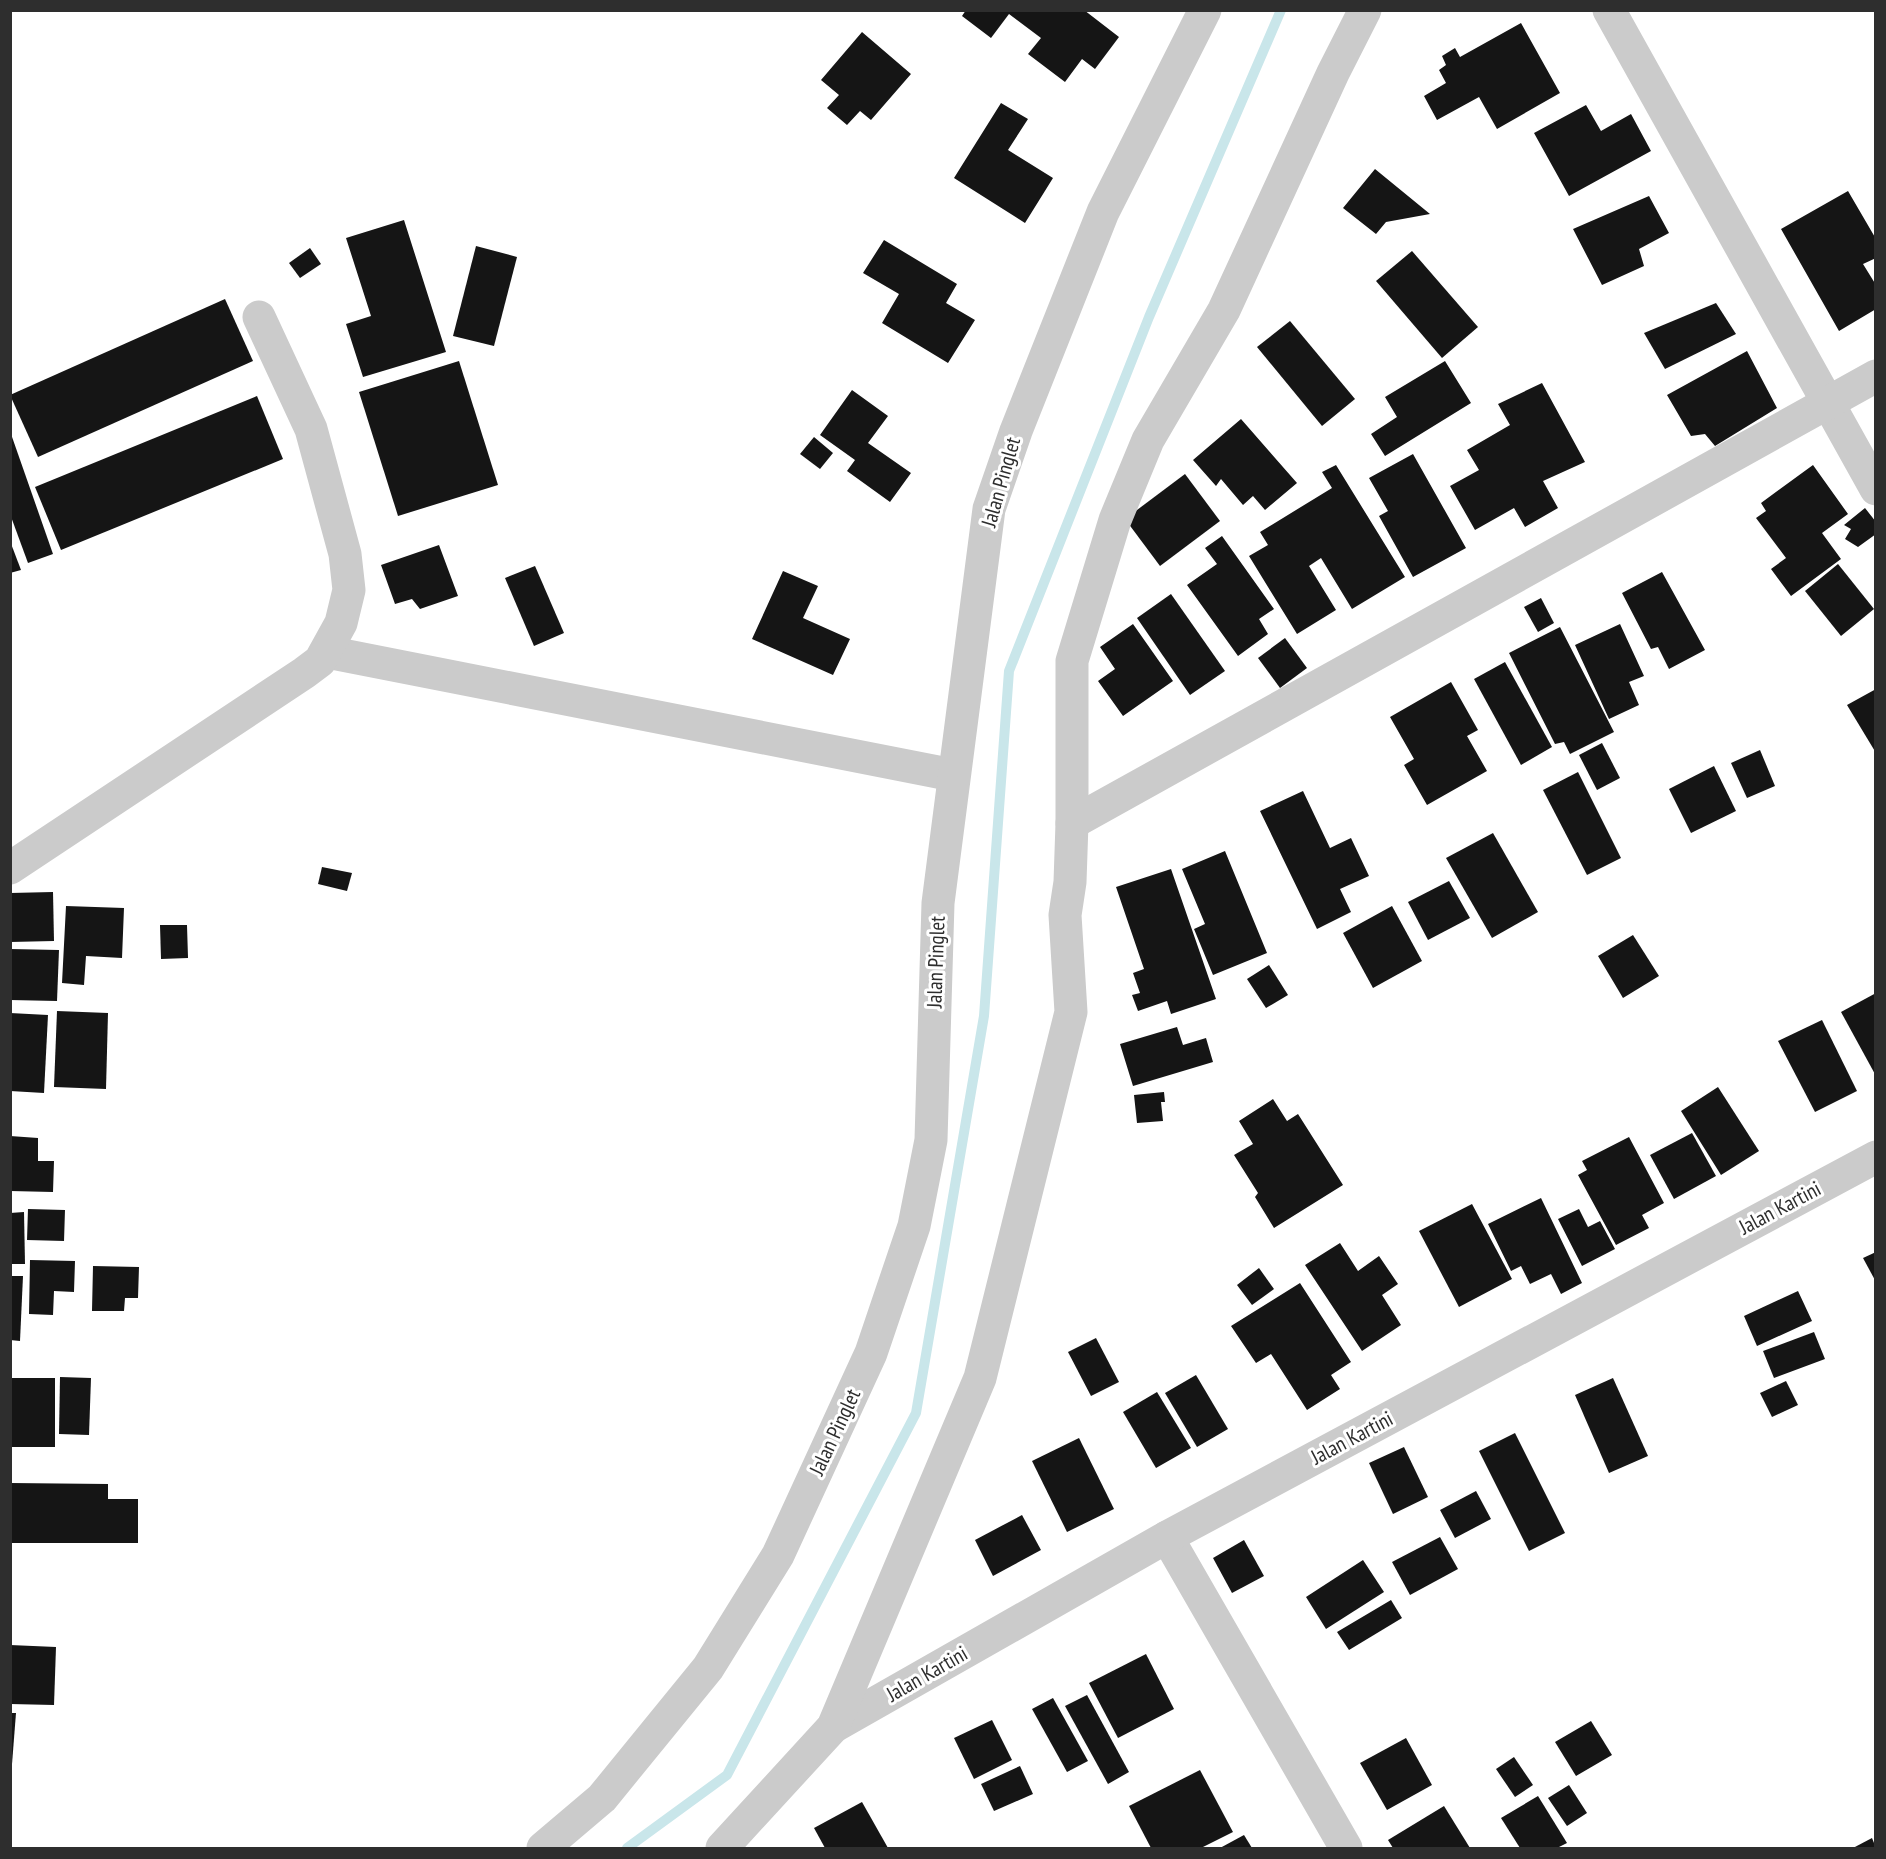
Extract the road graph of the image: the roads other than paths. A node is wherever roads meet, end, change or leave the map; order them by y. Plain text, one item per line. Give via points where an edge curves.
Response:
1 (1205, 10) edge
2 (1365, 10) edge
3 (1609, 10) edge
4 (259, 317) dead end
5 (1875, 376) edge
6 (1826, 402) junction
7 (1875, 489) edge
8 (327, 652) junction
9 (953, 775) junction
10 (1072, 823) junction
11 (10, 868) edge
12 (1875, 1157) edge
13 (1167, 1537) junction
14 (833, 1727) junction
15 (543, 1848) edge
16 (722, 1848) edge
17 (1346, 1848) edge

1 - 9 street, Jalan Pinglet via 1103,212 989,509
2 - 10 street via 1224,310 1148,440 1115,520 1072,661
3 - 6 street
4 - 8 street via 311,429 345,554 348,603
5 - 6 street
6 - 7 street
6 - 10 street
8 - 9 street
8 - 11 street via 295,680
9 - 15 street, Jalan Pinglet via 938,903 930,1140 914,1226 871,1353 778,1555 708,1668 602,1798
10 - 14 street via 1065,915 1071,1012 980,1378
12 - 13 street, Jalan Kartini
13 - 14 street, Jalan Kartini
13 - 17 street
14 - 16 street

